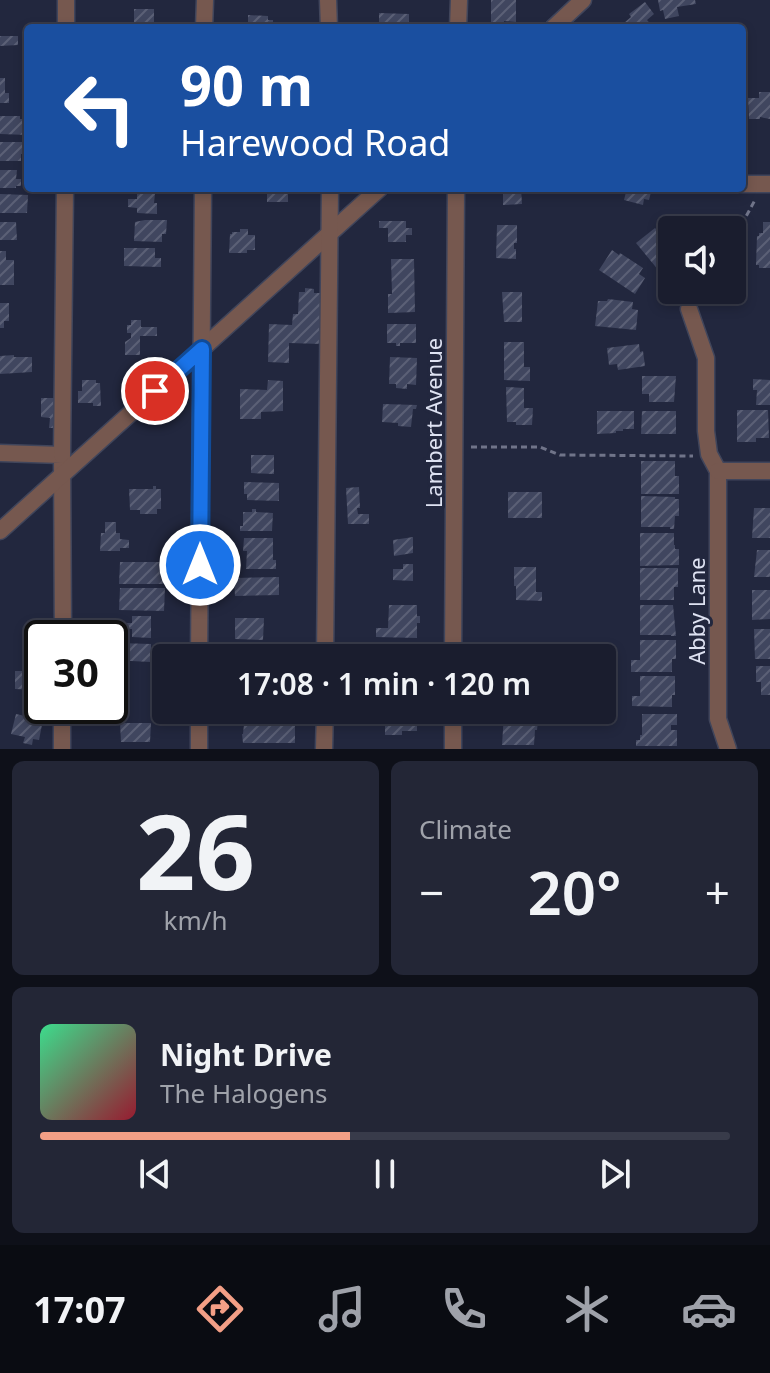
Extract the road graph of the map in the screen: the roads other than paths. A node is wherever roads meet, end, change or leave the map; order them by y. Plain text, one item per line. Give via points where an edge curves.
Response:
1 (66, 0) edge
2 (205, 0) edge
3 (328, 0) edge
4 (459, 0) edge
5 (583, 0) edge
6 (66, 24) edge
7 (204, 24) edge
8 (329, 24) edge
9 (458, 24) edge
10 (557, 24) edge
11 (746, 184) edge
12 (767, 184) edge
13 (65, 192) edge
14 (203, 192) edge
15 (330, 192) edge
16 (375, 192) edge
17 (456, 192) edge
18 (330, 232) junction
19 (689, 309) dead end
20 (202, 349) junction
21 (0, 453) edge
22 (62, 455) junction
23 (714, 463) junction
24 (770, 471) edge
25 (63, 474) junction
26 (0, 531) edge
27 (63, 620) edge
28 (199, 644) edge
29 (325, 644) edge
30 (453, 644) edge
31 (62, 724) edge
32 (199, 724) edge
33 (325, 724) edge
34 (453, 724) edge
35 (62, 749) edge
36 (199, 749) edge
37 (324, 749) edge
38 (453, 749) edge
39 (728, 749) edge

1 - 6 street
2 - 7 street
3 - 8 street
4 - 9 street
5 - 10 street
11 - 12 street
13 - 22 street
14 - 20 street
15 - 18 street
16 - 18 street
17 - 30 street, Lambert Avenue
18 - 20 street
18 - 29 street
19 - 23 street, Abby Lane via 706,358 706,431
20 - 25 street
20 - 28 street
21 - 22 street
22 - 25 street
23 - 24 street
23 - 39 street, Abby Lane via 718,719
25 - 26 street
25 - 27 street
31 - 35 street
32 - 36 street
33 - 37 street
34 - 38 street

